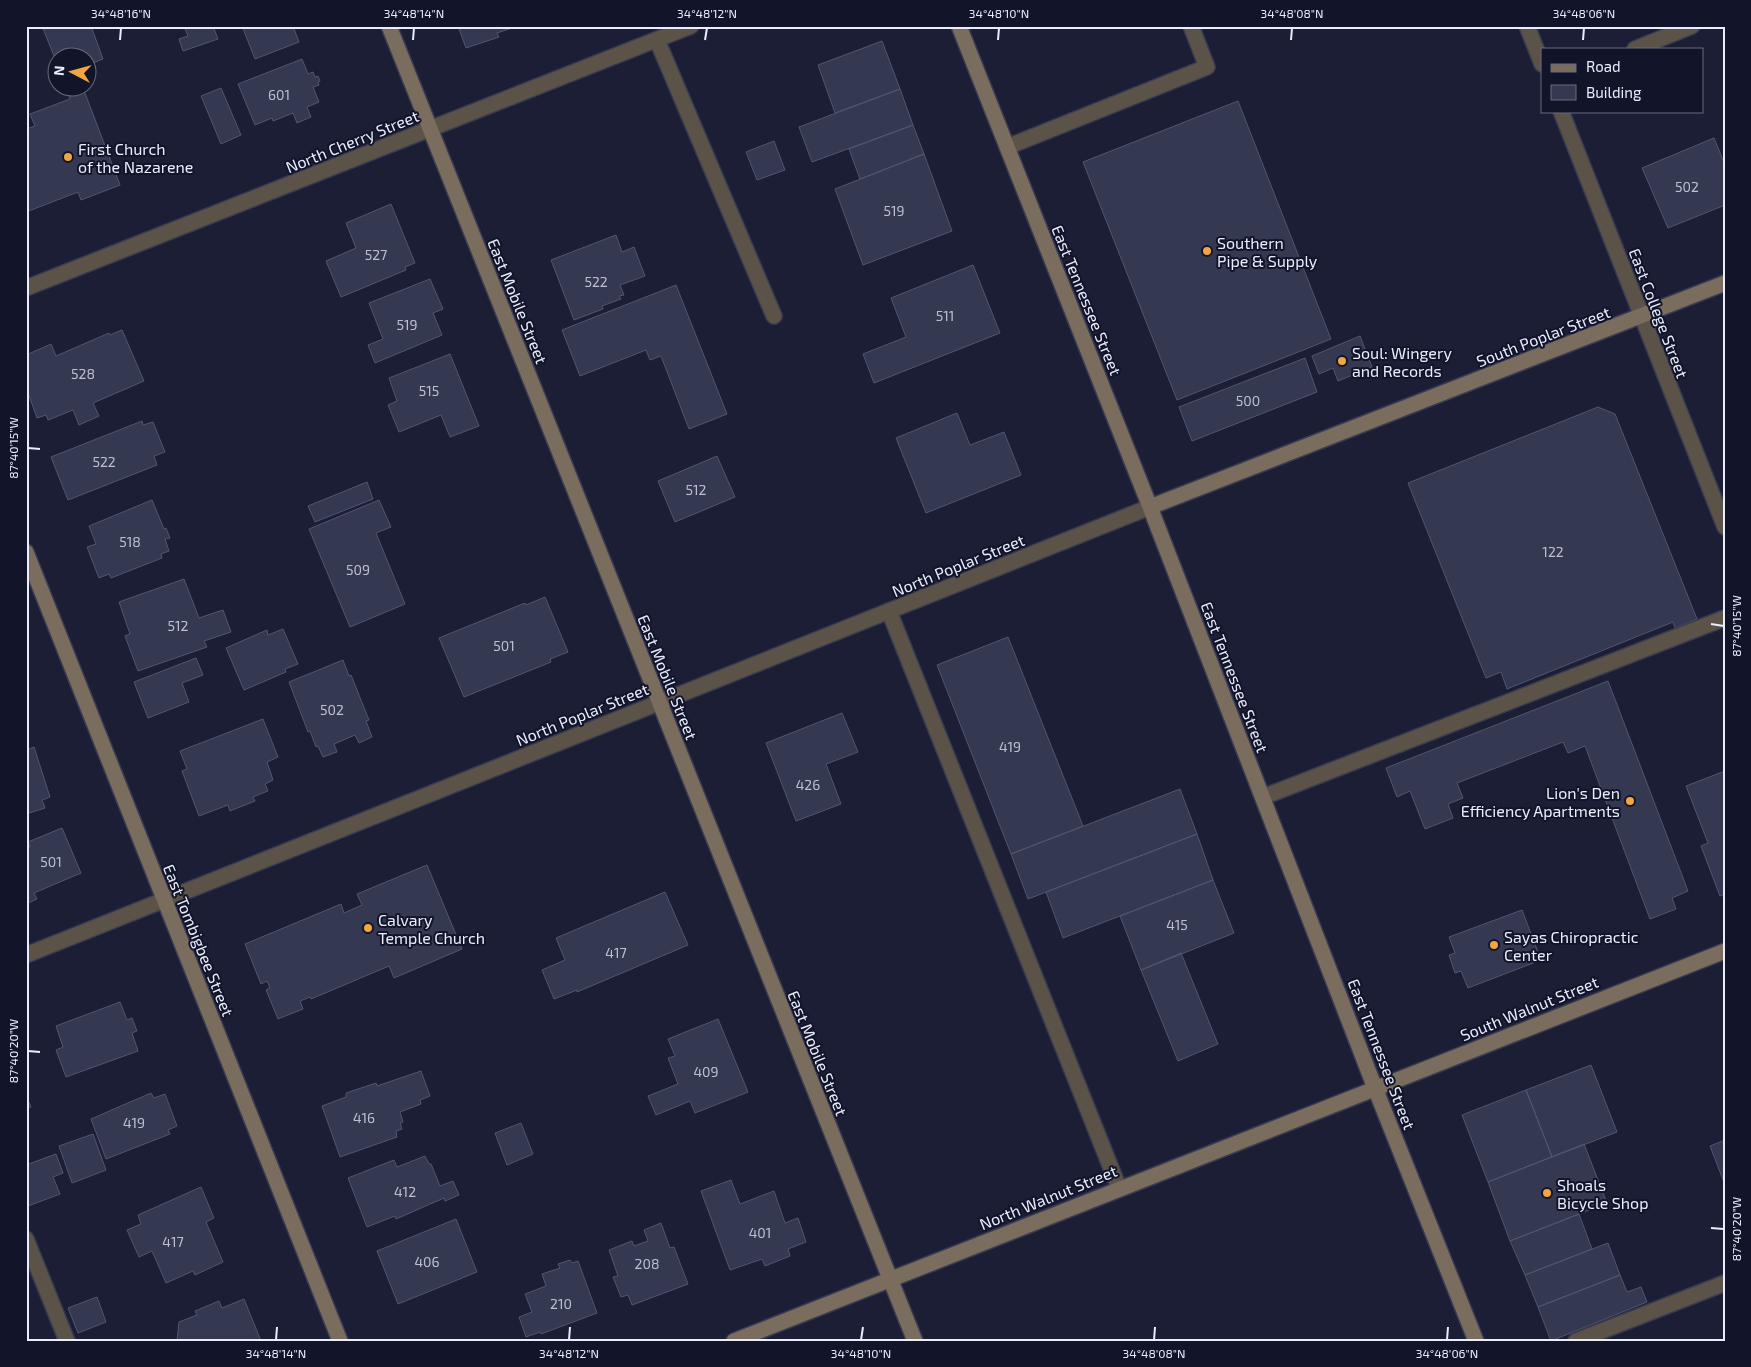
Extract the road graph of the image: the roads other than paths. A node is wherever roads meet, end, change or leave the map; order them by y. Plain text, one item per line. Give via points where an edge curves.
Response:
1 (389, 26) edge
2 (691, 26) edge
3 (959, 26) edge
4 (1191, 26) edge
5 (1528, 26) edge
6 (1692, 26) edge
7 (657, 40) junction
8 (1637, 48) edge
9 (1541, 61) edge
10 (1561, 112) edge
11 (430, 129) junction
12 (1007, 147) junction
13 (1725, 283) edge
14 (26, 288) edge
15 (774, 316) dead end
16 (1642, 316) junction
17 (1150, 507) junction
18 (1725, 527) edge
19 (26, 552) edge
20 (889, 611) junction
21 (1725, 618) edge
22 (659, 702) junction
23 (1263, 797) junction
24 (165, 899) junction
25 (1725, 951) edge
26 (26, 955) edge
27 (1375, 1088) junction
28 (1119, 1188) junction
29 (26, 1239) edge
30 (890, 1279) junction
31 (1725, 1282) edge
32 (67, 1341) edge
33 (340, 1341) edge
34 (734, 1341) edge
35 (915, 1341) edge
36 (1476, 1341) edge
37 (1576, 1341) edge

1 - 11 street, East Mobile Street
2 - 7 street, North Cherry Street
3 - 12 street, East Tennessee Street
4 - 12 street via 1207,67
5 - 9 street
6 - 8 street
7 - 11 street, North Cherry Street
7 - 15 street
10 - 16 street, East College Street
11 - 14 street, North Cherry Street
11 - 22 street, East Mobile Street
12 - 17 street, East Tennessee Street
13 - 16 street, South Poplar Street
16 - 17 street, South Poplar Street
16 - 18 street, East College Street
17 - 20 street, North Poplar Street
17 - 23 street, East Tennessee Street
19 - 24 street, East Tombigbee Street
20 - 22 street, North Poplar Street
20 - 28 street
21 - 23 street
22 - 24 street, North Poplar Street
22 - 30 street, East Mobile Street
23 - 27 street, East Tennessee Street
24 - 26 street, North Poplar Street
24 - 33 street, East Tombigbee Street
25 - 27 street, South Walnut Street
27 - 28 street, North Walnut Street
27 - 36 street, East Tennessee Street
28 - 30 street, North Walnut Street
29 - 32 street
30 - 34 street, North Walnut Street
30 - 35 street, East Mobile Street
31 - 37 street

